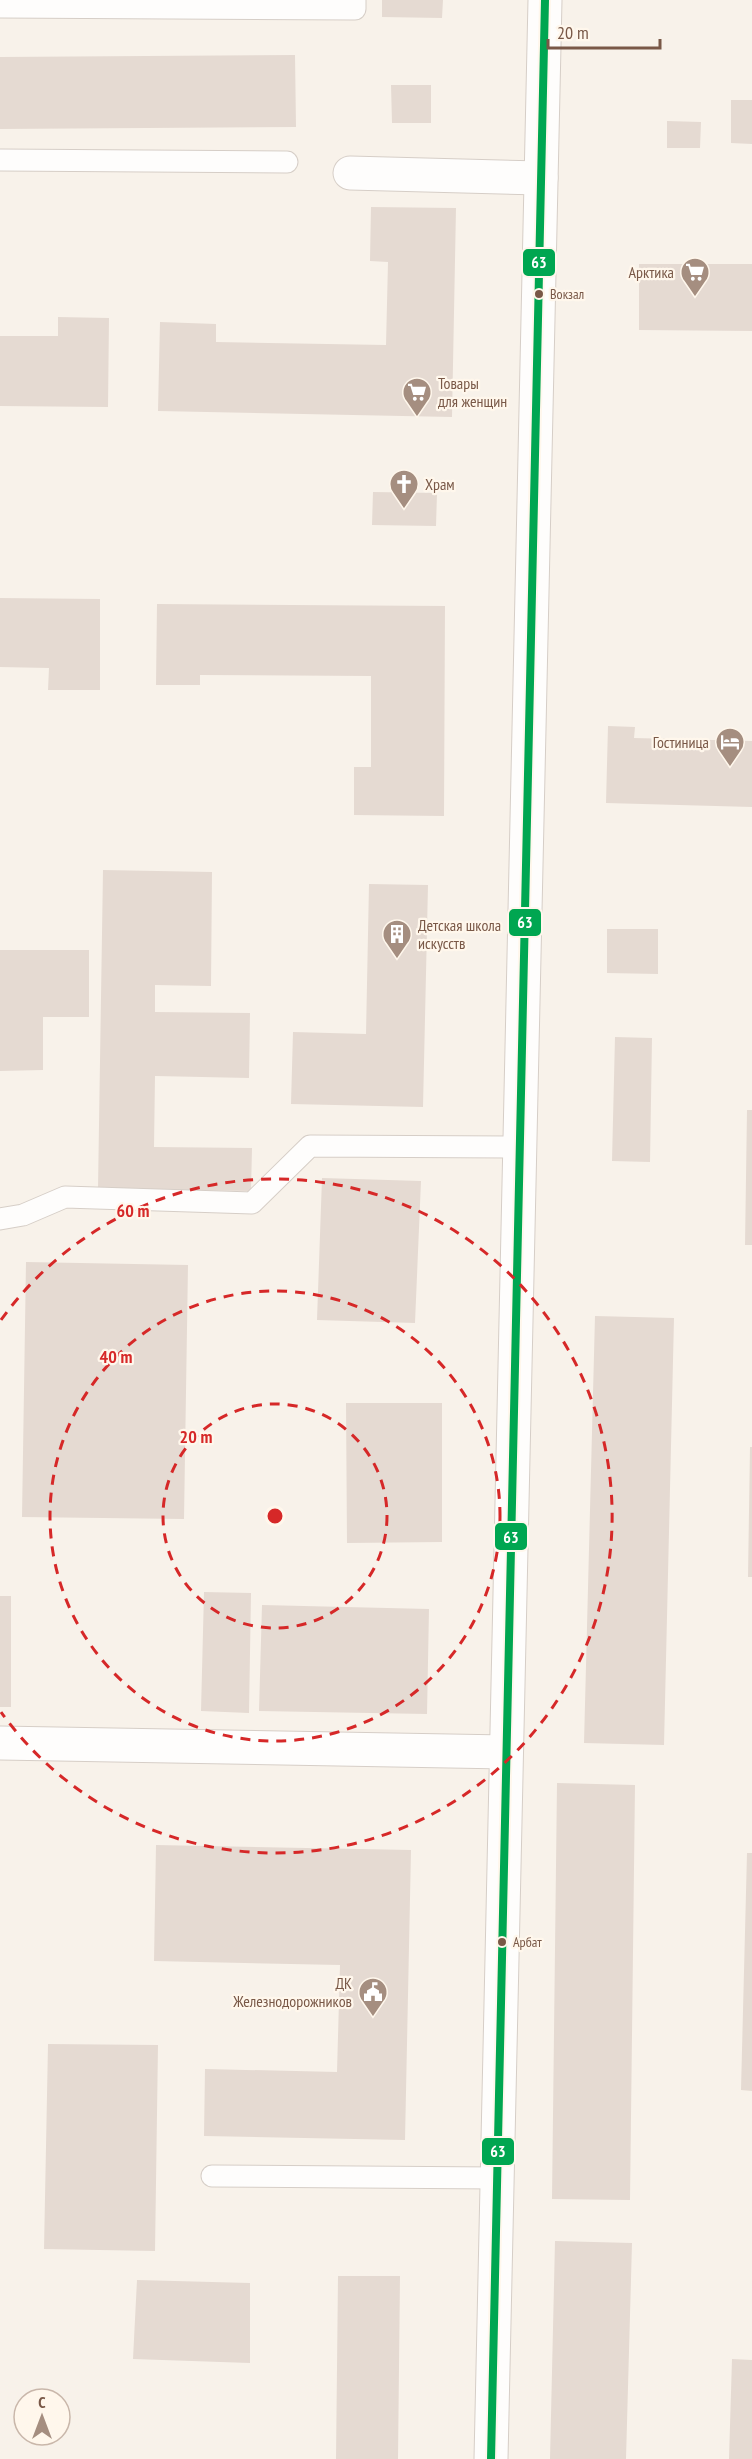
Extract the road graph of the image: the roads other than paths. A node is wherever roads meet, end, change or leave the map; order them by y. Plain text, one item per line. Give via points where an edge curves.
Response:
1 (355, 0) edge
2 (545, 0) edge
3 (0, 7) edge
4 (0, 160) edge
5 (287, 162) dead end
6 (350, 173) dead end
7 (541, 178) junction
8 (520, 1147) junction
9 (0, 1219) edge
10 (0, 1743) edge
11 (506, 1752) junction
12 (212, 2176) dead end
13 (497, 2178) junction
14 (491, 2459) edge

1 - 3 lane via 355,9
2 - 7 street
4 - 5 lane
6 - 7 street
7 - 8 street
8 - 9 lane via 310,1146 252,1203 65,1197 23,1215
8 - 11 street
10 - 11 street
11 - 13 street
12 - 13 lane
13 - 14 street

